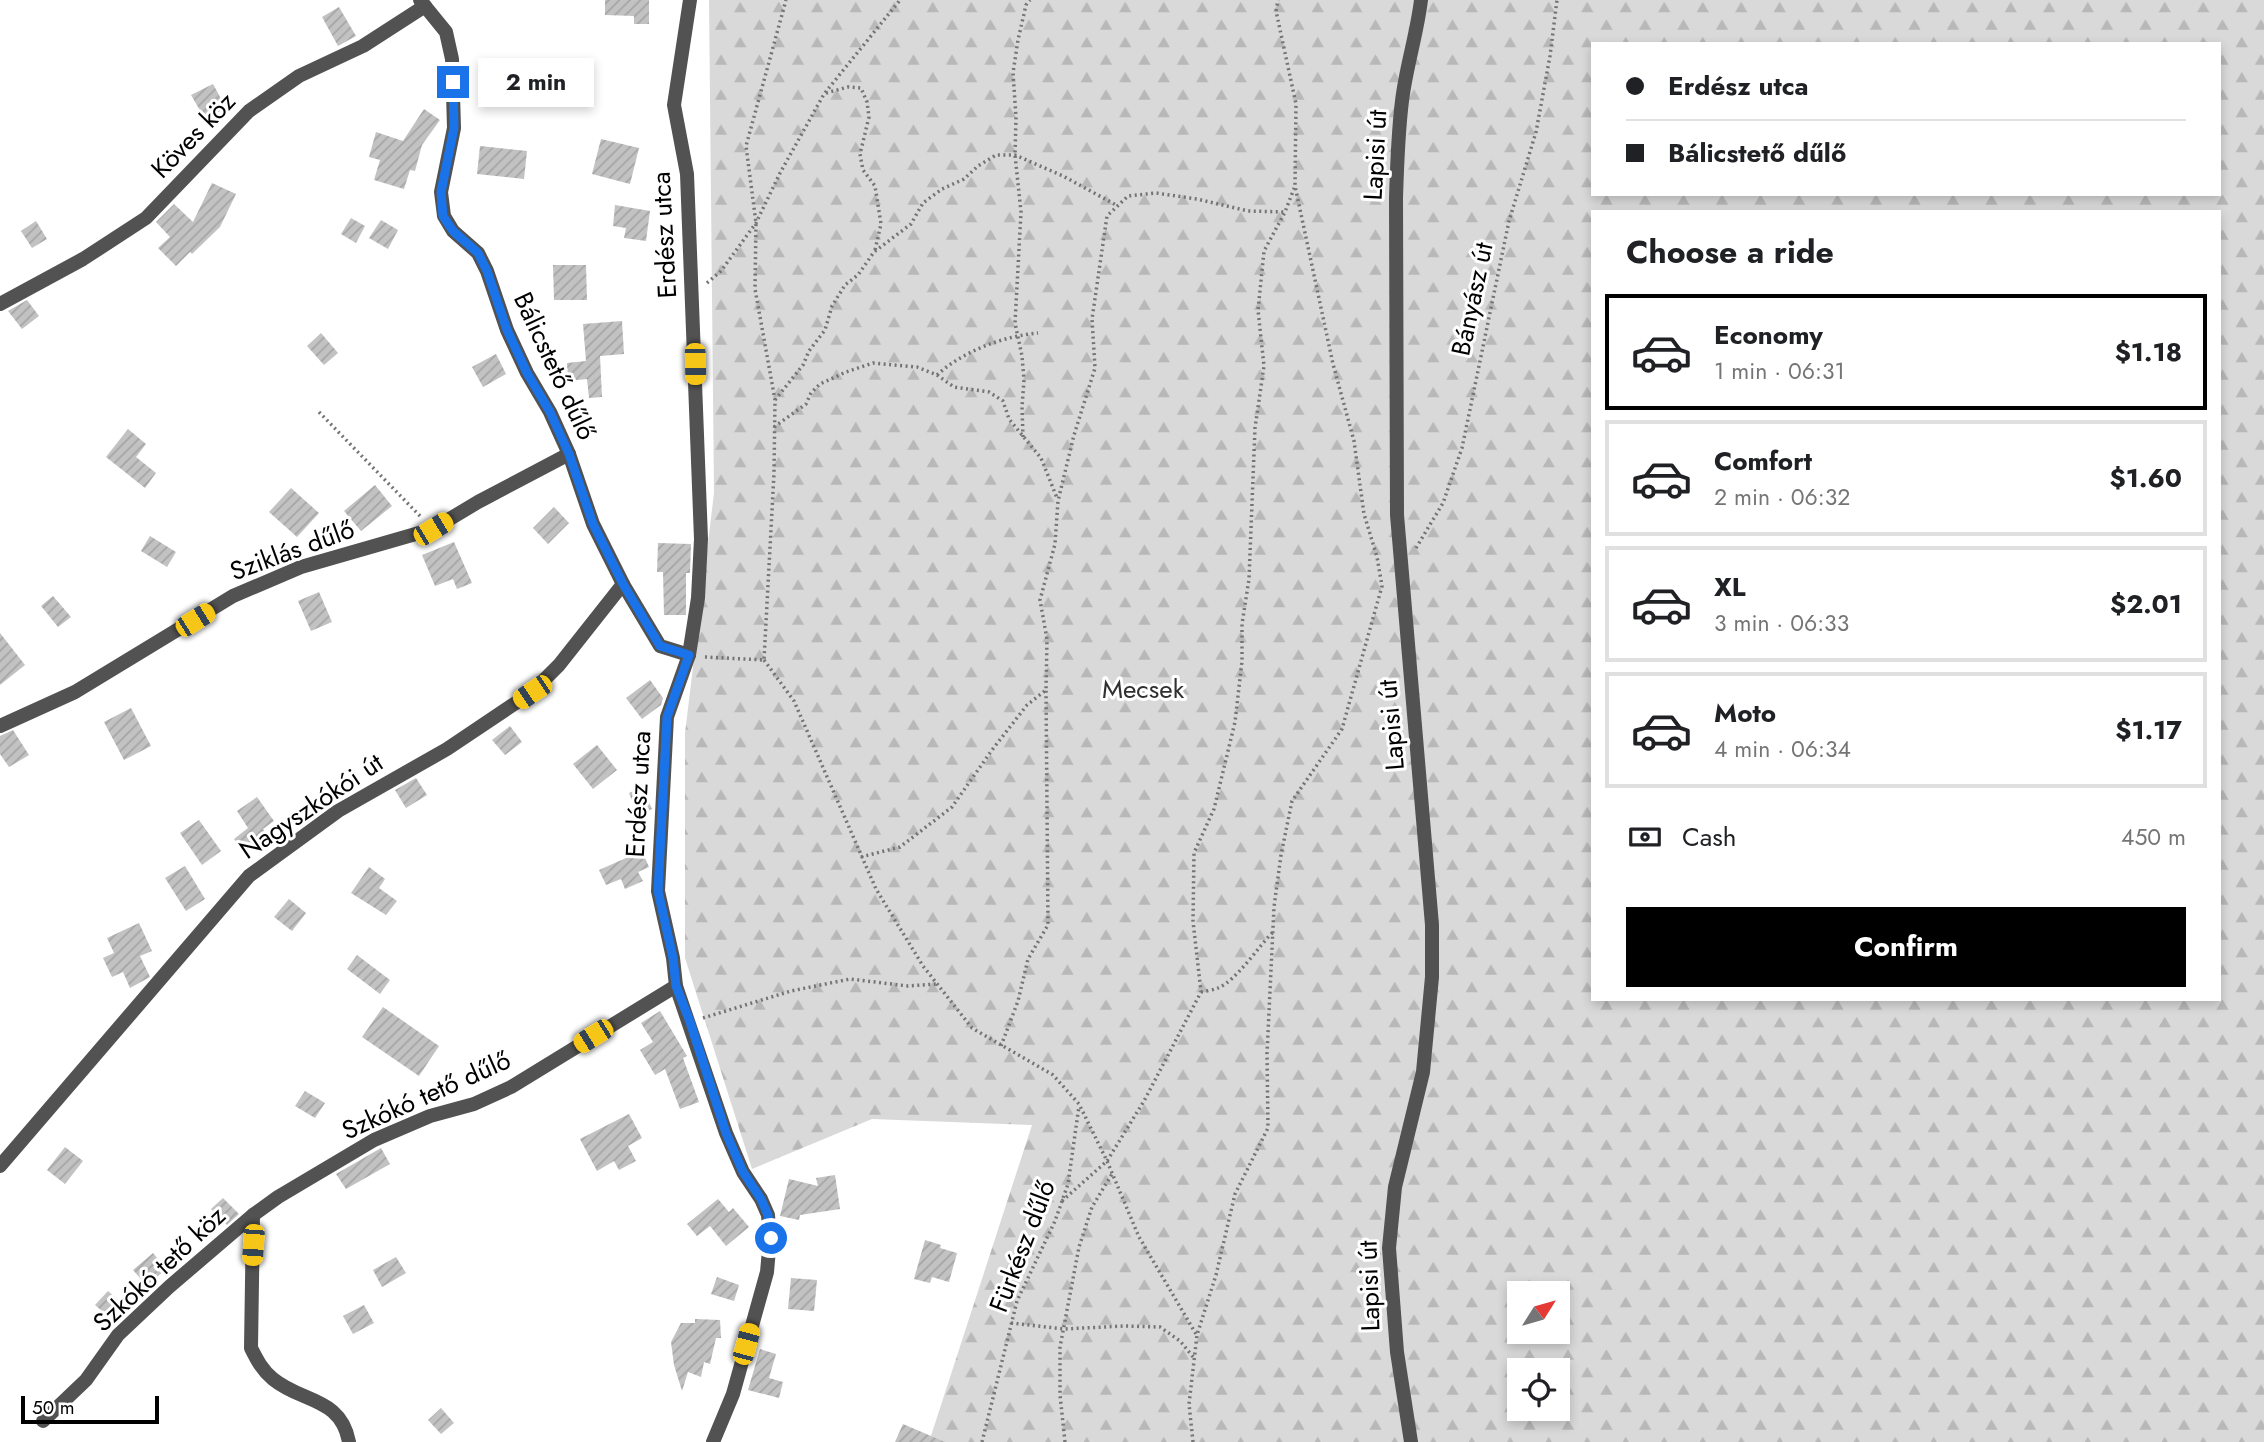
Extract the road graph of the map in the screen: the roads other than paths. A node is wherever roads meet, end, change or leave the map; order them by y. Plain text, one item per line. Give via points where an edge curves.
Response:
1 (690, 0) edge
2 (1421, 0) edge
3 (422, 3) edge
4 (0, 304) edge
5 (569, 454) junction
6 (623, 584) junction
7 (689, 655) junction
8 (0, 726) edge
9 (676, 986) junction
10 (0, 1166) edge
11 (253, 1216) junction
12 (43, 1421) dead end
13 (349, 1442) edge
14 (713, 1442) edge
15 (1411, 1442) edge

1 - 7 street, Erdész utca via 674,105 687,174 701,539
2 - 15 street, Lapisi út via 1397,148 1397,514 1432,925 1432,977 1423,1072 1395,1186 1389,1248 1397,1352
3 - 4 street, Köves köz via 363,46 299,76 249,111 146,218
3 - 5 street, Bálicstető dűlő via 446,32 453,59 454,128 441,192 443,216 478,253 507,330
5 - 6 street, Bálicstető dűlő via 593,524
5 - 8 street, Sziklás dűlő via 433,529 301,567 233,596 75,692
6 - 7 street, Bálicstető dűlő via 660,646
6 - 10 street, Nagyszkókói út via 532,692 447,749 338,811 249,876
7 - 9 street, Erdész utca via 667,717 658,891
9 - 11 street, Szkókó tető dűlő via 511,1087 374,1140
9 - 14 street, Erdész utca via 726,1133 768,1215 771,1238 767,1272 733,1394
11 - 12 street, Szkókó tető köz via 118,1335 86,1380
11 - 13 street via 251,1348 274,1380 335,1412 346,1427

